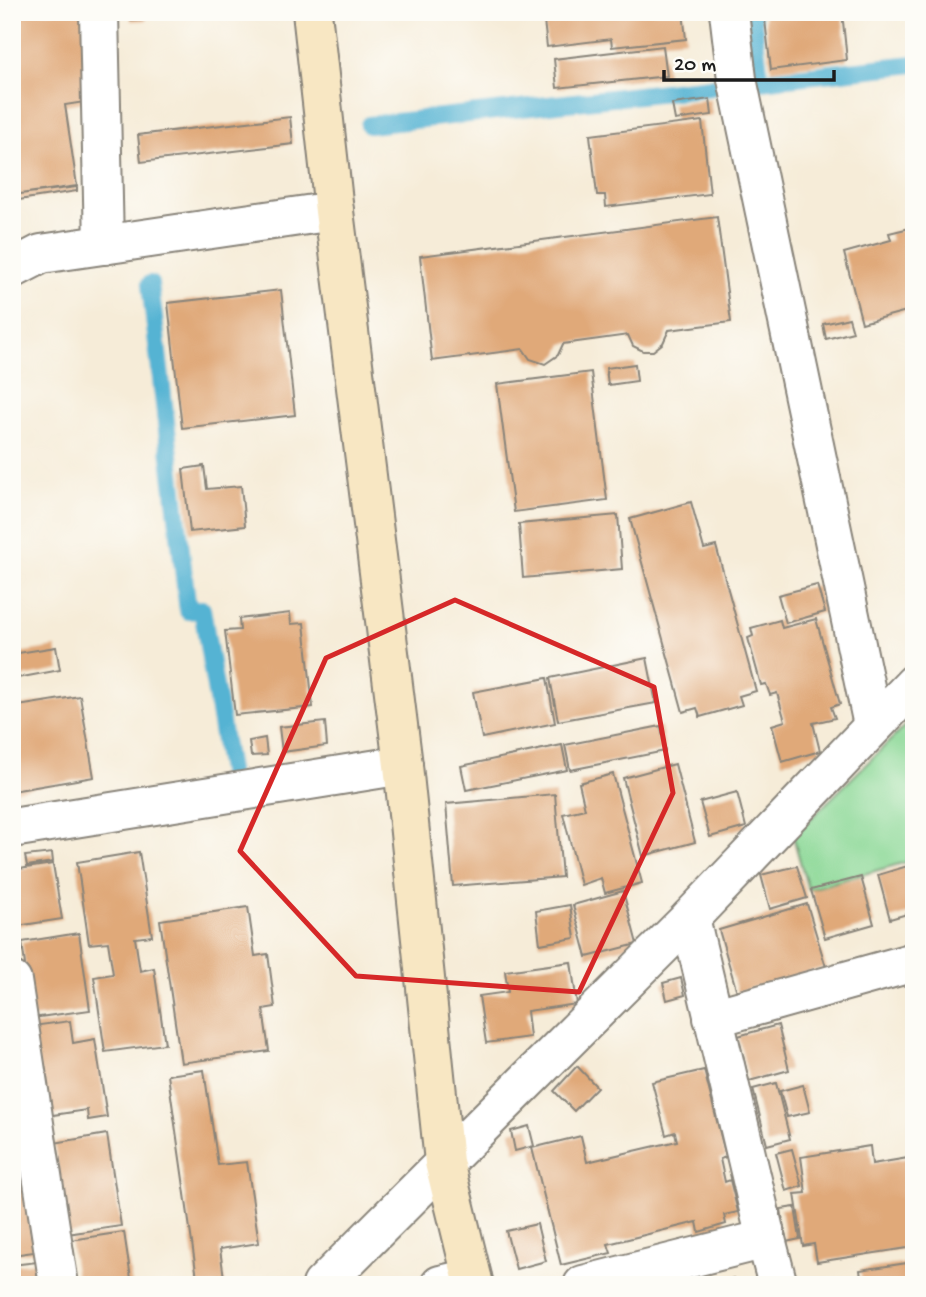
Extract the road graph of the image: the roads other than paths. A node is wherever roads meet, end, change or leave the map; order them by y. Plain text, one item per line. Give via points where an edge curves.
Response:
1 (99, 12) edge
2 (312, 12) edge
3 (729, 12) edge
4 (334, 211) junction
5 (104, 245) junction
6 (12, 269) edge
7 (914, 684) edge
8 (873, 725) junction
9 (403, 765) junction
10 (12, 828) edge
11 (690, 918) junction
12 (914, 962) edge
13 (12, 981) edge
14 (713, 1018) junction
15 (444, 1162) junction
16 (766, 1240) junction
17 (462, 1282) edge
18 (59, 1285) edge
19 (323, 1285) edge
20 (583, 1285) edge
21 (778, 1285) edge

1 - 5 street
2 - 4 street
3 - 8 street via 737,79
4 - 5 street
4 - 9 street
5 - 6 street via 41,254
7 - 8 street
8 - 11 street
9 - 10 street
9 - 15 street
11 - 14 street
11 - 15 street
12 - 14 street
13 - 18 street
14 - 16 street
15 - 17 street
15 - 19 street
16 - 20 street
16 - 21 street

